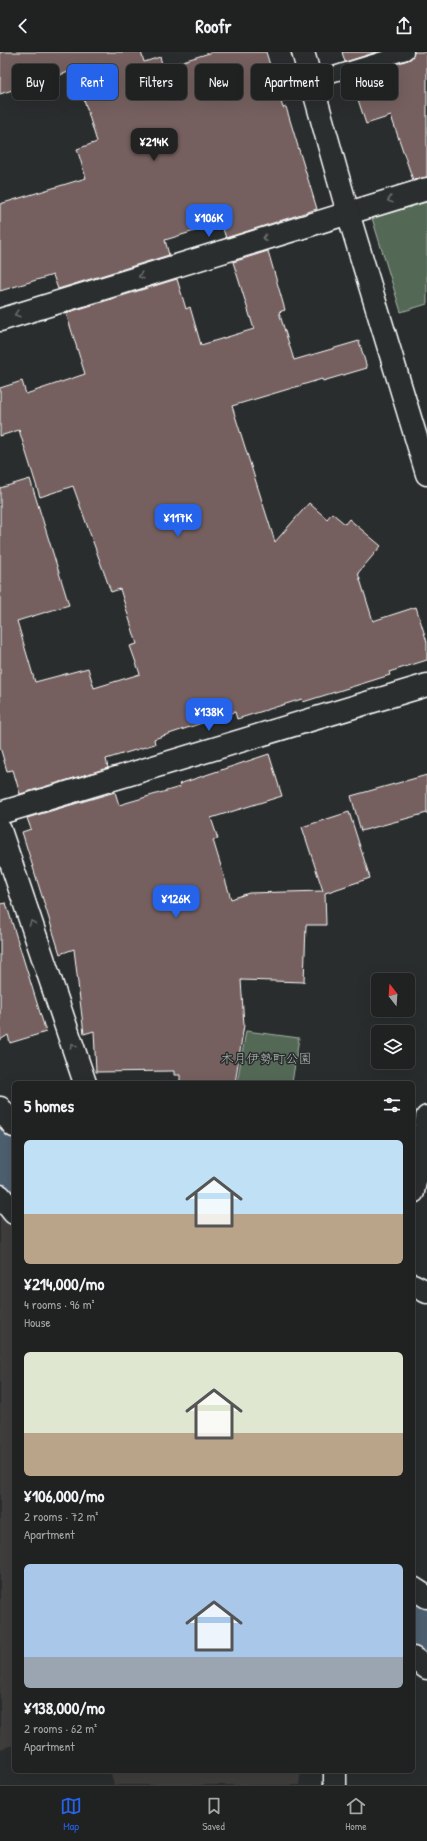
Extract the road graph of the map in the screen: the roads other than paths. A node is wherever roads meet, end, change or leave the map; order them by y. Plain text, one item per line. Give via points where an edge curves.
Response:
1 (303, 52) edge
2 (406, 52) edge
3 (306, 64) edge
4 (333, 74) edge
5 (316, 100) edge
6 (427, 189) edge
7 (348, 213) junction
8 (0, 320) edge
9 (427, 474) edge
10 (427, 685) edge
11 (0, 813) edge
12 (0, 830) edge
13 (84, 1081) edge
14 (0, 1108) edge
15 (427, 1117) edge
16 (12, 1123) edge
17 (415, 1181) edge
18 (0, 1196) edge
19 (12, 1211) edge
20 (415, 1286) edge
21 (427, 1292) edge
22 (415, 1589) edge
23 (427, 1597) edge
24 (415, 1659) edge
25 (427, 1668) edge
26 (335, 1773) edge
27 (335, 1785) edge

1 - 3 street
2 - 4 lane
5 - 7 street
6 -> 7 street
7 -> 8 street
7 - 9 street
10 - 11 street
13 -> 12 street
14 - 16 street
15 - 17 street
18 - 19 street
20 - 21 street
22 - 23 street
24 - 25 street
26 - 27 street

